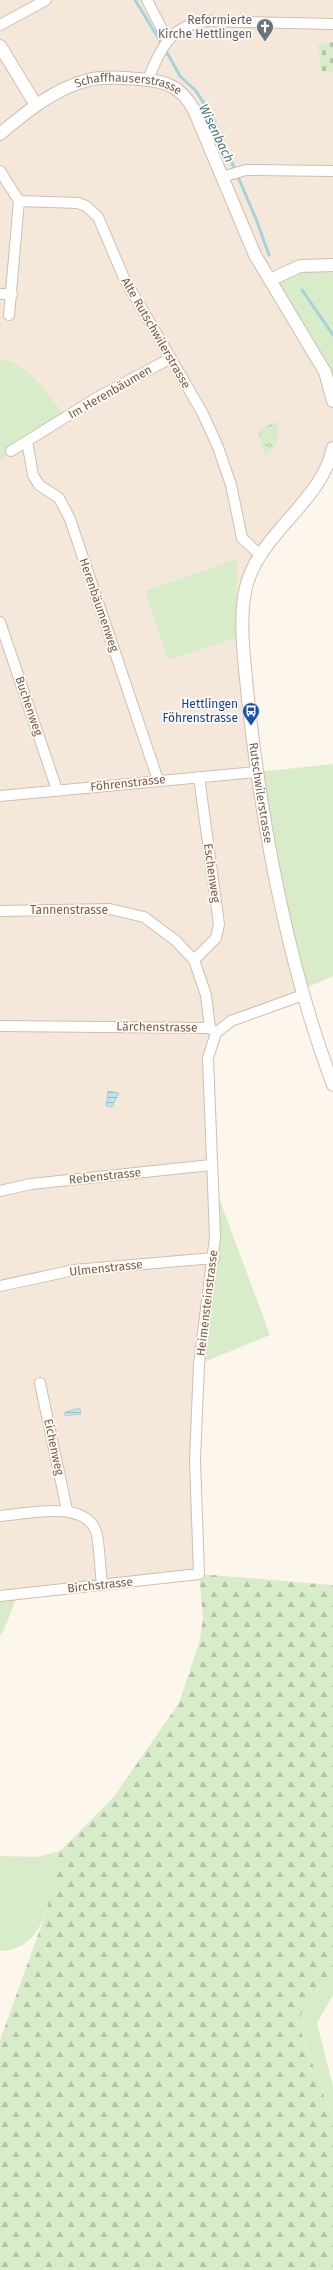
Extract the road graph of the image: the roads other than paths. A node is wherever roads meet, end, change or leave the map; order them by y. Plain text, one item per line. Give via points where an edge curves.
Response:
1 (46, 0) edge
2 (147, 0) edge
3 (333, 24) edge
4 (0, 25) edge
5 (165, 45) junction
6 (0, 46) edge
7 (148, 80) junction
8 (36, 105) junction
9 (0, 134) edge
10 (0, 171) edge
11 (333, 171) edge
12 (226, 176) junction
13 (19, 201) junction
14 (333, 265) edge
15 (270, 280) junction
16 (0, 294) edge
17 (12, 294) junction
18 (9, 315) dead end
19 (171, 358) junction
20 (333, 400) edge
21 (27, 441) junction
22 (333, 448) edge
23 (11, 451) dead end
24 (260, 555) junction
25 (0, 622) edge
26 (257, 772) junction
27 (199, 777) junction
28 (158, 780) junction
29 (57, 790) junction
30 (0, 796) edge
31 (0, 911) edge
32 (194, 960) junction
33 (303, 995) junction
34 (0, 1026) edge
35 (213, 1031) junction
36 (333, 1085) edge
37 (211, 1165) junction
38 (0, 1191) edge
39 (214, 1258) junction
40 (0, 1286) edge
41 (40, 1383) dead end
42 (67, 1510) junction
43 (0, 1516) edge
44 (199, 1574) joint
45 (102, 1585) junction
46 (0, 1596) edge

1 - 4 street
2 - 5 street
3 - 5 street via 206,21 180,28
5 - 7 street
6 - 8 street
7 - 8 street, Schaffhauserstrasse via 89,80 65,89
7 - 12 street, Schaffhauserstrasse via 170,84 187,96
8 - 9 street, Schaffhauserstrasse
10 - 13 street
11 - 12 street via 242,170
12 - 15 street, Schaffhauserstrasse via 256,255
13 - 17 street
13 - 19 street, Alte Rutschwilerstrasse via 78,203 93,210 124,278
14 - 15 street via 300,266
15 - 20 street via 324,372
16 - 17 street
17 - 18 street
19 - 21 street, Im Herenbäumen via 98,397
19 - 24 street, Alte Rutschwilerstrasse via 202,412 218,447 231,485 242,538
21 - 23 street, Im Herenbäumen
21 - 28 street, Herenbäumenweg via 33,475 39,485 59,498 70,520
22 - 24 street, Rutschwilerstrasse via 327,467 318,482
24 - 26 street, Rutschwilerstrasse via 246,588 244,610 247,686
25 - 29 street, Buchenweg
26 - 27 street, Föhrenstrasse
26 - 33 street, Rutschwilerstrasse via 291,948
27 - 28 street, Föhrenstrasse
27 - 32 street, Eschenweg via 220,924 216,938
28 - 29 street, Föhrenstrasse
29 - 30 street, Föhrenstrasse
31 - 32 street, Tannenstrasse via 110,909 144,917 176,940
32 - 35 street, Tannenstrasse via 206,995
33 - 35 street via 231,1021
33 - 36 street, Rutschwilerstrasse
34 - 35 street, Lärchenstrasse
35 - 37 street, Heimensteinstrasse via 208,1058
37 - 38 street, Rebenstrasse via 31,1184
37 - 39 street, Heimensteinstrasse
39 - 40 street, Ulmenstrasse via 74,1270
39 - 44 street, Heimensteinstrasse via 199,1364 195,1460
41 - 42 street, Eichenweg
42 - 43 street
42 - 45 street via 84,1515 96,1534
44 - 45 street, Birchstrasse
45 - 46 street, Birchstrasse

